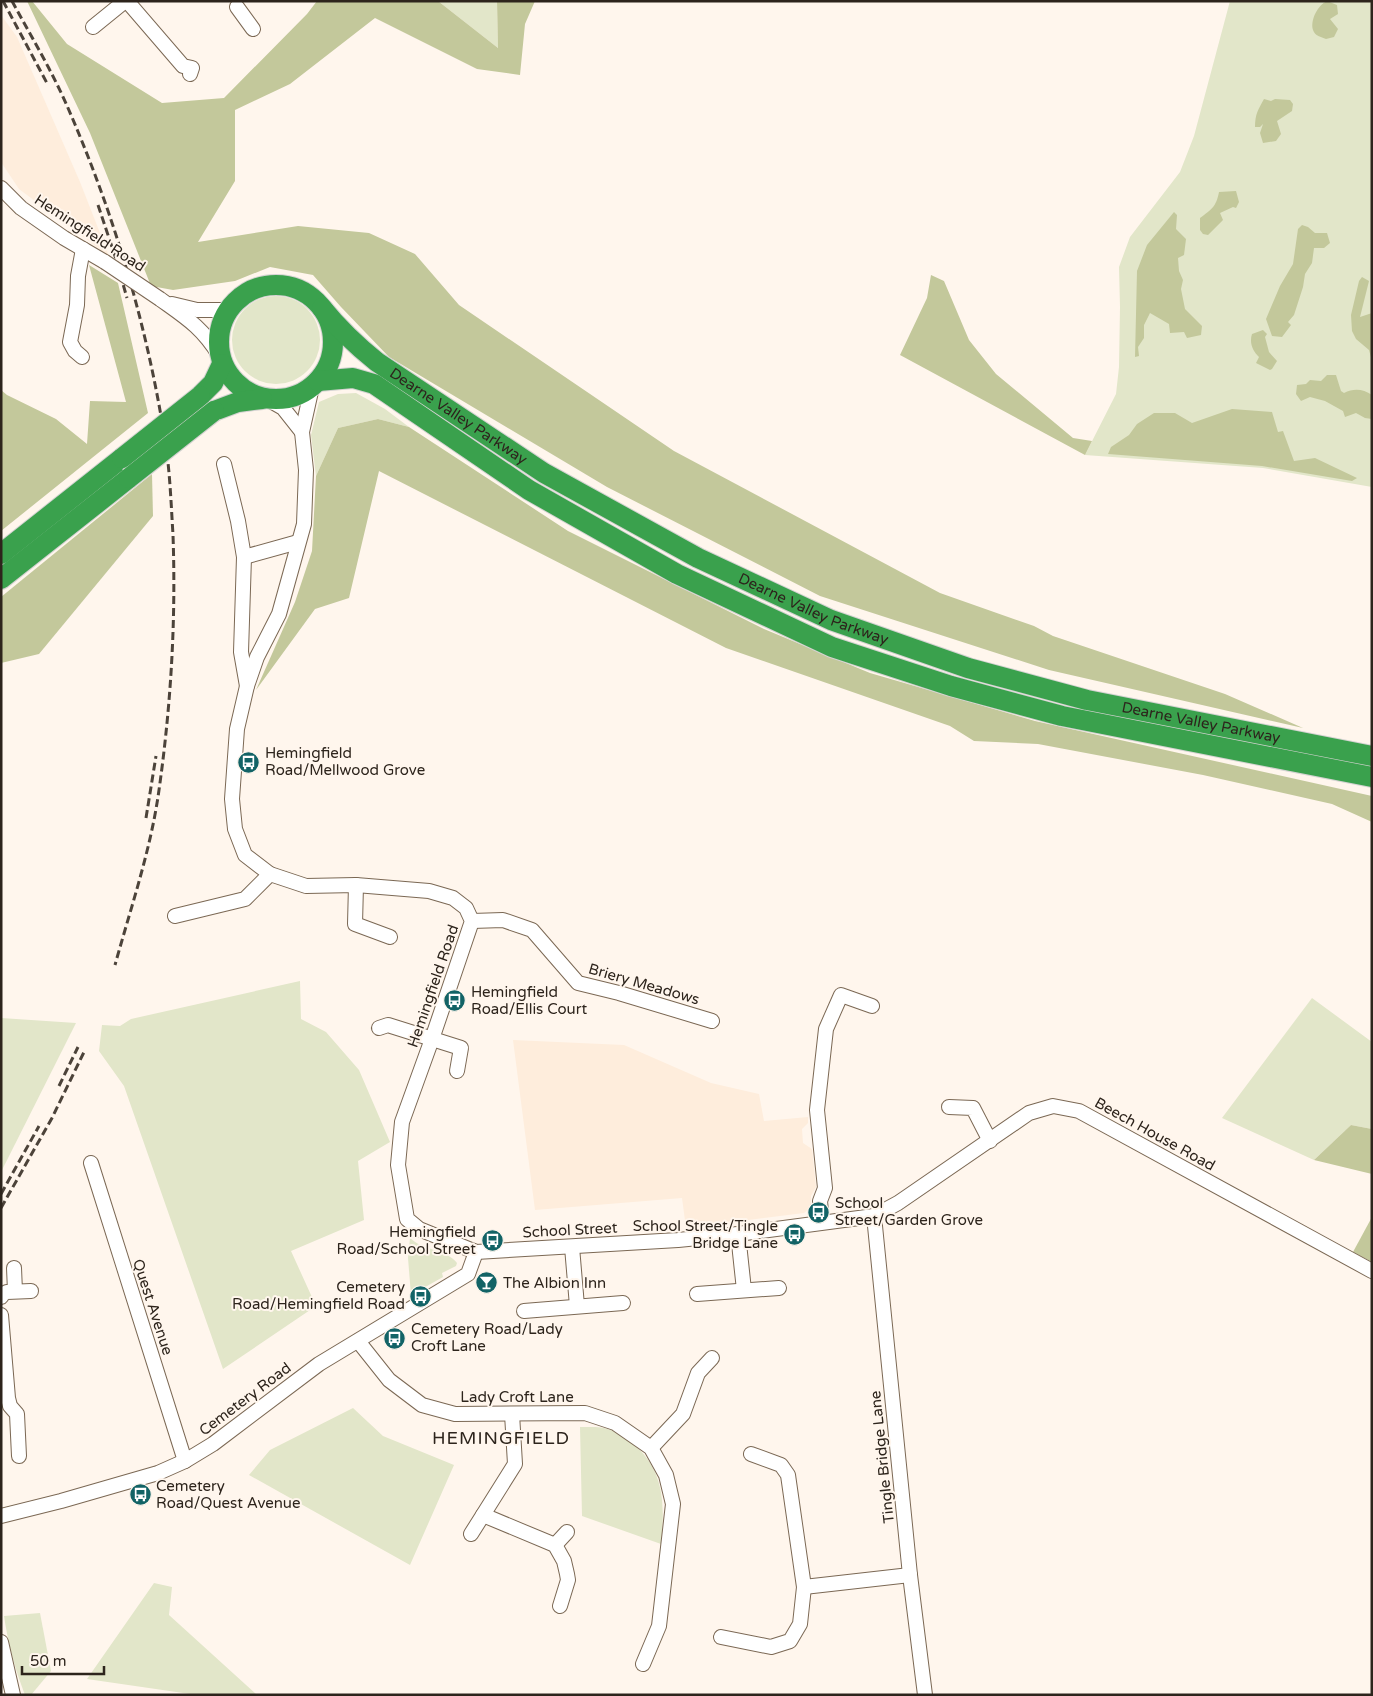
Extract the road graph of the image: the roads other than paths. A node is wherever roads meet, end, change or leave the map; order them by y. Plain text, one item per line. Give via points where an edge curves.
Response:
1 (126, 1) edge
2 (233, 8) edge
3 (93, 27) dead end
4 (254, 29) dead end
5 (190, 74) dead end
6 (1, 188) edge
7 (83, 249) junction
8 (162, 301) junction
9 (322, 308) junction
10 (228, 310) junction
11 (82, 357) dead end
12 (221, 360) junction
13 (315, 384) junction
14 (267, 399) junction
15 (302, 432) junction
16 (224, 464) dead end
17 (298, 542) junction
18 (1, 554) edge
19 (244, 557) junction
20 (1, 578) edge
21 (247, 686) junction
22 (1372, 756) edge
23 (1372, 777) edge
24 (270, 874) junction
25 (356, 885) junction
26 (175, 916) dead end
27 (472, 921) junction
28 (390, 937) dead end
29 (872, 1006) dead end
30 (712, 1021) dead end
31 (379, 1028) dead end
32 (432, 1040) junction
33 (458, 1071) dead end
34 (949, 1107) dead end
35 (990, 1141) junction
36 (91, 1163) dead end
37 (874, 1216) junction
38 (822, 1222) junction
39 (738, 1234) junction
40 (572, 1247) junction
41 (476, 1252) junction
42 (14, 1268) dead end
43 (1372, 1271) edge
44 (779, 1288) dead end
45 (744, 1290) junction
46 (31, 1291) dead end
47 (15, 1292) junction
48 (697, 1294) dead end
49 (1, 1297) edge
50 (623, 1303) dead end
51 (578, 1306) junction
52 (524, 1311) dead end
53 (1, 1315) edge
54 (358, 1341) junction
55 (712, 1358) dead end
56 (3, 1366) edge
57 (512, 1414) junction
58 (651, 1448) junction
59 (751, 1454) dead end
60 (19, 1456) dead end
61 (185, 1461) junction
62 (483, 1515) junction
63 (1, 1516) edge
64 (567, 1532) dead end
65 (471, 1534) dead end
66 (555, 1545) junction
67 (910, 1575) junction
68 (804, 1587) junction
69 (560, 1606) dead end
70 (721, 1637) dead end
71 (1, 1642) edge
72 (643, 1664) dead end
73 (13, 1695) edge
74 (925, 1695) edge

1 - 3 street
1 - 5 street via 182,66 192,68
2 - 4 street
6 - 7 street, Hemingfield Road via 21,208
7 - 8 street, Hemingfield Road, bridge
7 - 11 street via 70,342
8 - 10 street, Hemingfield Road via 197,310
8 - 12 street, Hemingfield Road via 207,336
9 - 10 highway via 301,290 274,285 247,292
9 - 13 highway via 329,320 333,345 326,370
9 - 22 highway, Dearne Valley Parkway via 344,334 377,362 544,473 698,558 831,620 968,668 1087,700
10 - 12 highway via 219,331
12 - 14 highway via 229,377 239,387
12 - 18 highway, bridge via 213,383 200,396
13 - 14 highway via 292,398
13 - 15 street, Hemingfield Road
13 - 23 highway, Dearne Valley Parkway via 353,378 374,384 529,490 677,574 832,647 950,686 1062,716
14 - 15 street via 283,408
14 - 20 highway, bridge via 238,402 214,411
15 - 17 street, Hemingfield Road via 306,470 304,524
16 - 19 street, Hemingfield Road
17 - 19 street
17 - 21 street, Hemingfield Road via 279,614 257,657
19 - 21 street, Hemingfield Road via 241,652
21 - 24 street, Hemingfield Road via 237,729 232,798 235,829 246,855
24 - 25 street, Hemingfield Road via 306,886
24 - 26 street via 245,899
25 - 27 street, Hemingfield Road via 429,891 453,898 466,908
25 - 28 street via 355,924
27 - 30 street, Briery Meadows via 503,920 532,930 578,983
27 - 32 street, Hemingfield Road
29 - 38 street via 841,995 826,1029 817,1110 825,1188 820,1201
31 - 32 street via 388,1025
32 - 33 street via 461,1048
32 - 41 street, Hemingfield Road via 402,1122 398,1165 407,1219 419,1229
34 - 35 street via 973,1108
35 - 37 street, Beech House Road
35 - 43 street, Beech House Road via 1029,1113 1053,1106 1080,1111
36 - 61 street, Quest Avenue
37 - 38 street, School Street
37 - 67 street, Tingle Bridge Lane
38 - 39 street, School Street
39 - 40 street, School Street
39 - 45 street
40 - 41 street, School Street
40 - 51 street
41 - 54 street, Cemetery Road via 468,1274
42 - 47 street
44 - 45 street
45 - 48 street
46 - 47 street
47 - 49 street via 7,1292
50 - 51 street
51 - 52 street
53 - 56 street
54 - 57 street, Lady Croft Lane via 389,1380 422,1405 455,1414
54 - 61 street, Cemetery Road via 319,1364 213,1444
55 - 58 street via 698,1373 683,1414
56 - 60 street via 8,1402 17,1419
57 - 58 street, Lady Croft Lane via 584,1413 615,1423
57 - 62 street via 515,1464
58 - 72 street, Lady Croft Lane via 666,1475 673,1504 659,1626
59 - 68 street via 781,1465 788,1475
61 - 63 street, Cemetery Road via 158,1473
62 - 65 street
62 - 66 street
64 - 66 street
66 - 69 street via 564,1561 568,1580
67 - 68 street
67 - 74 street, Tingle Bridge Lane
68 - 70 street via 800,1624 790,1640 771,1647
71 - 73 street

